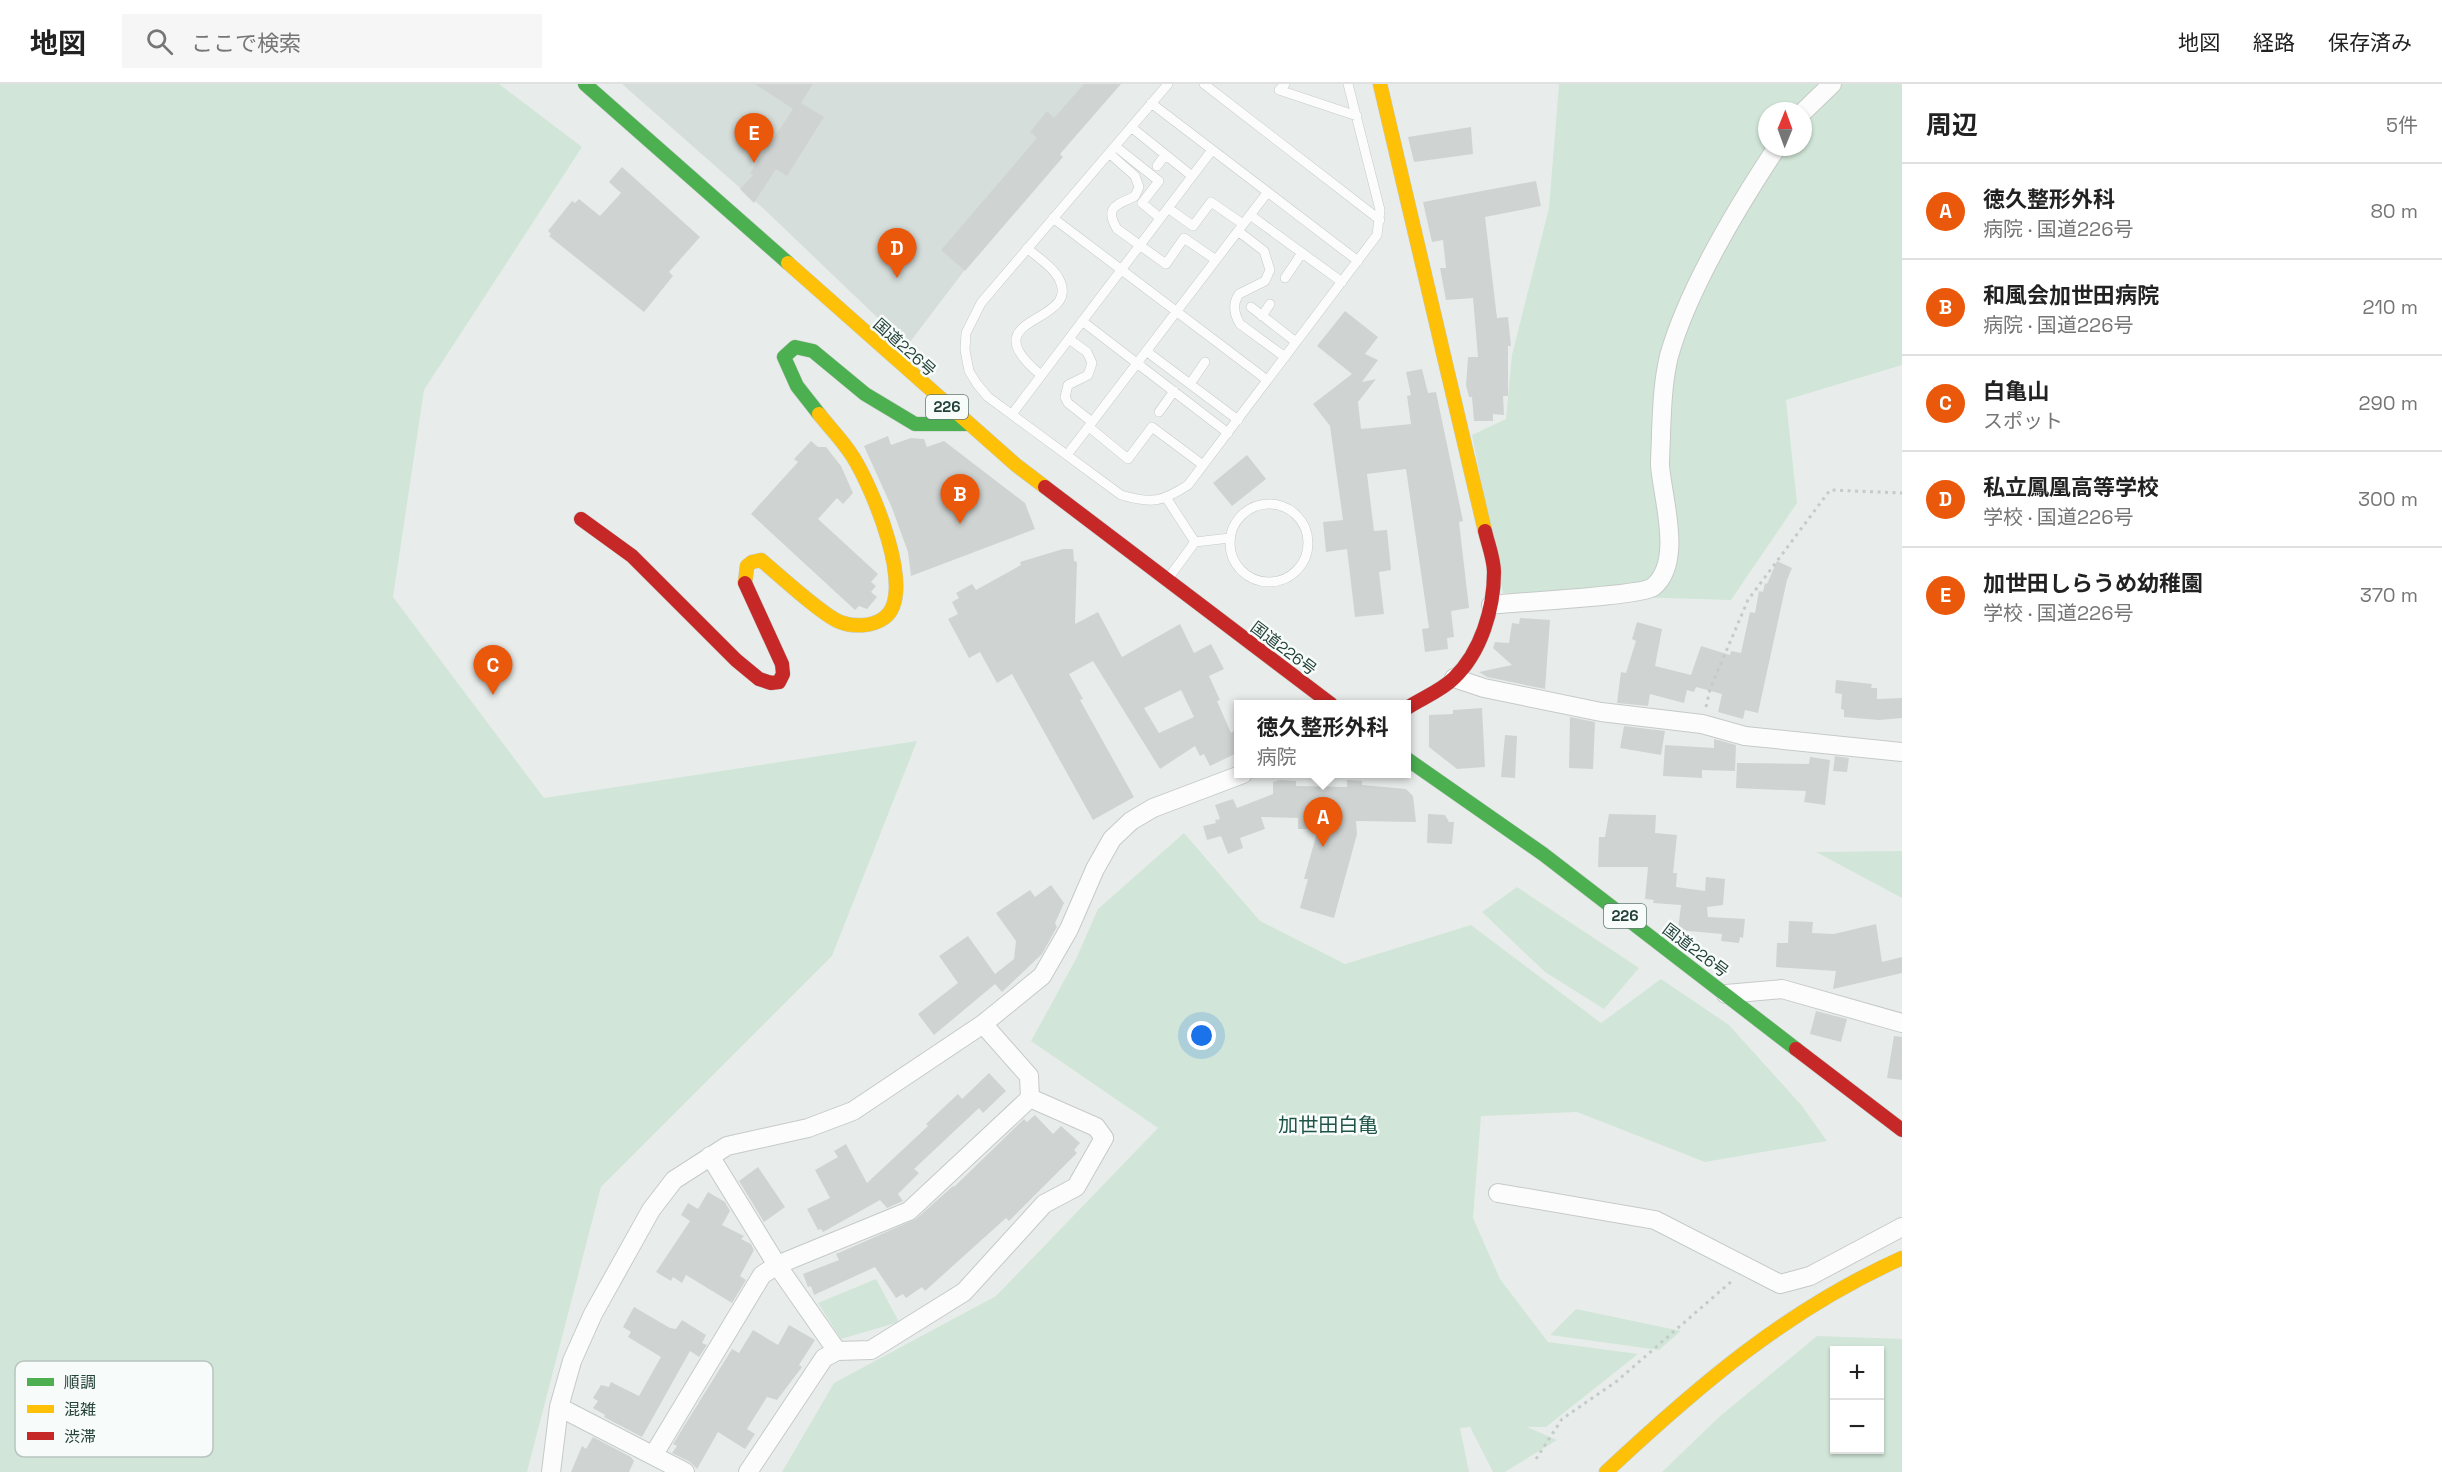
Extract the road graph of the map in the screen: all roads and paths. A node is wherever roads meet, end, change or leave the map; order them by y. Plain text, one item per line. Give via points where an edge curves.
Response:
1 (585, 84) edge
2 (1168, 84) edge
3 (1204, 84) edge
4 (1285, 84) edge
5 (1348, 84) edge
6 (1380, 84) edge
7 (1832, 84) edge
8 (1812, 103) edge
9 (1151, 104) junction
10 (1356, 116) junction
11 (1131, 127) junction
12 (1112, 149) junction
13 (1212, 150) junction
14 (1166, 155) junction
15 (1771, 156) edge
16 (1157, 166) dead end
17 (1192, 176) junction
18 (1267, 193) junction
19 (1168, 208) junction
20 (1250, 214) junction
21 (1053, 218) junction
22 (1160, 218) junction
23 (1380, 220) junction
24 (1240, 227) junction
25 (1140, 245) junction
26 (1027, 248) junction
27 (1302, 253) junction
28 (1216, 260) junction
29 (1358, 261) junction
30 (1121, 269) junction
31 (1285, 278) dead end
32 (1342, 282) junction
33 (1270, 304) dead end
34 (1251, 307) dead end
35 (1176, 312) junction
36 (1262, 316) junction
37 (1082, 321) junction
38 (1069, 339) junction
39 (1296, 342) junction
40 (1146, 351) junction
41 (1284, 357) junction
42 (1205, 362) dead end
43 (1137, 364) junction
44 (1041, 375) junction
45 (1267, 380) junction
46 (1190, 384) junction
47 (1174, 391) junction
48 (1159, 412) dead end
49 (1012, 414) junction
50 (1238, 420) junction
51 (966, 424) junction
52 (1090, 425) junction
53 (1228, 433) junction
54 (1067, 455) junction
55 (1203, 465) junction
56 (1902, 493) edge
57 (1167, 499) junction
58 (581, 519) dead end
59 (1230, 538) junction
60 (1195, 542) junction
61 (1167, 580) junction
62 (1491, 604) junction
63 (1454, 678) junction
64 (1324, 700) edge
65 (1411, 705) edge
66 (1702, 723) junction
67 (1902, 752) edge
68 (1411, 762) edge
69 (1234, 777) edge
70 (1726, 994) junction
71 (1902, 1023) edge
72 (983, 1024) junction
73 (1030, 1098) junction
74 (1902, 1130) edge
75 (710, 1156) junction
76 (1498, 1193) dead end
77 (1902, 1227) edge
78 (1902, 1258) edge
79 (777, 1265) junction
80 (1748, 1268) junction
81 (837, 1351) junction
82 (559, 1407) junction
83 (654, 1454) junction
84 (1536, 1459) dead end
85 (551, 1472) edge
86 (685, 1472) edge
87 (748, 1472) edge
88 (1606, 1472) edge

1 - 51 main road, 国道226号 / 226
2 - 9 lane
3 - 23 lane
4 - 10 lane via 1279,90
5 - 10 lane
6 - 62 main road via 1494,570
7 - 8 street
9 - 11 lane
9 - 13 lane
10 - 23 lane
11 - 12 lane
11 - 14 lane
12 - 21 lane
12 - 22 lane via 1159,181 1142,203
12 - 25 lane via 1138,182 1135,196 1117,204 1112,215 1117,229
13 - 17 lane
13 - 18 lane
14 - 16 lane
14 - 17 lane
15 - 62 street via 1704,273 1669,357 1662,395 1660,465 1668,516 1665,571 1652,588 1629,593
17 - 19 lane
18 - 20 lane
18 - 29 lane
19 - 22 lane
19 - 24 lane via 1193,226 1211,202
20 - 24 lane
20 - 27 lane
21 - 26 lane
21 - 30 lane
22 - 25 lane
23 - 29 lane via 1377,235
24 - 28 lane
24 - 41 lane via 1264,251 1270,270 1265,281 1239,294 1236,318
25 - 28 lane via 1166,264 1184,238
25 - 30 lane
26 - 44 lane via 1055,273 1061,285 1055,308 1023,325 1017,340 1020,356
26 - 49 lane via 981,303 966,333 964,350 973,378 988,397
27 - 31 lane
27 - 32 lane
28 - 35 lane
29 - 32 lane
30 - 35 lane
30 - 37 lane
32 - 39 lane
33 - 36 lane
34 - 36 lane
35 - 40 lane
35 - 45 lane
36 - 39 lane
37 - 38 lane
37 - 43 lane
38 - 44 lane
38 - 52 lane via 1087,352 1092,363 1088,375 1068,385 1065,397
39 - 41 lane
40 - 43 lane
40 - 46 lane
41 - 45 lane
42 - 46 lane
43 - 47 lane
43 - 52 lane
44 - 49 lane
45 - 50 lane
46 - 50 lane
47 - 48 lane
47 - 53 lane
49 - 54 lane
50 - 53 lane
51 - 58 main road via 915,424 865,394 813,351 795,347 784,357 797,386 854,458 894,557 898,590 887,616 878,622 853,626 837,621 761,560 747,565 745,582 782,664 779,682 759,679 632,556
51 - 61 main road, 国道226号 / 226
52 - 54 lane
52 - 55 lane via 1128,459 1152,427
53 - 55 lane
54 - 57 lane via 1120,495 1140,500
55 - 57 lane via 1188,485
56 - 66 path via 1830,490 1748,600 1710,689
57 - 60 lane
59 - 59 lane via 1242,514 1267,503 1292,510 1304,524 1309,542 1298,570 1270,582 1251,577 1236,564 1230,552
59 - 60 lane
60 - 61 lane
61 - 64 main road, 国道226号 / 226
62 - 63 main road via 1482,638
63 - 65 main road
63 - 66 street via 1484,688 1602,712
66 - 67 street via 1745,736
68 - 70 main road, 国道226号 / 226 via 1543,854
69 - 72 street via 1153,808 1131,821 1113,839 1095,869 1042,976
70 - 71 street via 1782,989
70 - 74 main road, 国道226号 / 226
72 - 73 street via 1029,1076
72 - 75 street via 853,1111 808,1128 727,1146
73 - 79 street via 909,1211
73 - 81 street via 1096,1127 1104,1138 1076,1187 1044,1204 964,1292 871,1350
75 - 79 street
75 - 82 street via 674,1180 651,1210 593,1314 572,1361
76 - 80 street via 1655,1221
77 - 80 street via 1800,1278 1780,1284
78 - 88 main road via 1801,1308 1756,1340
79 - 81 street
79 - 83 street via 762,1275
80 - 84 path via 1617,1382 1562,1419
81 - 87 street via 824,1358
82 - 83 street
82 - 85 street
83 - 86 street

